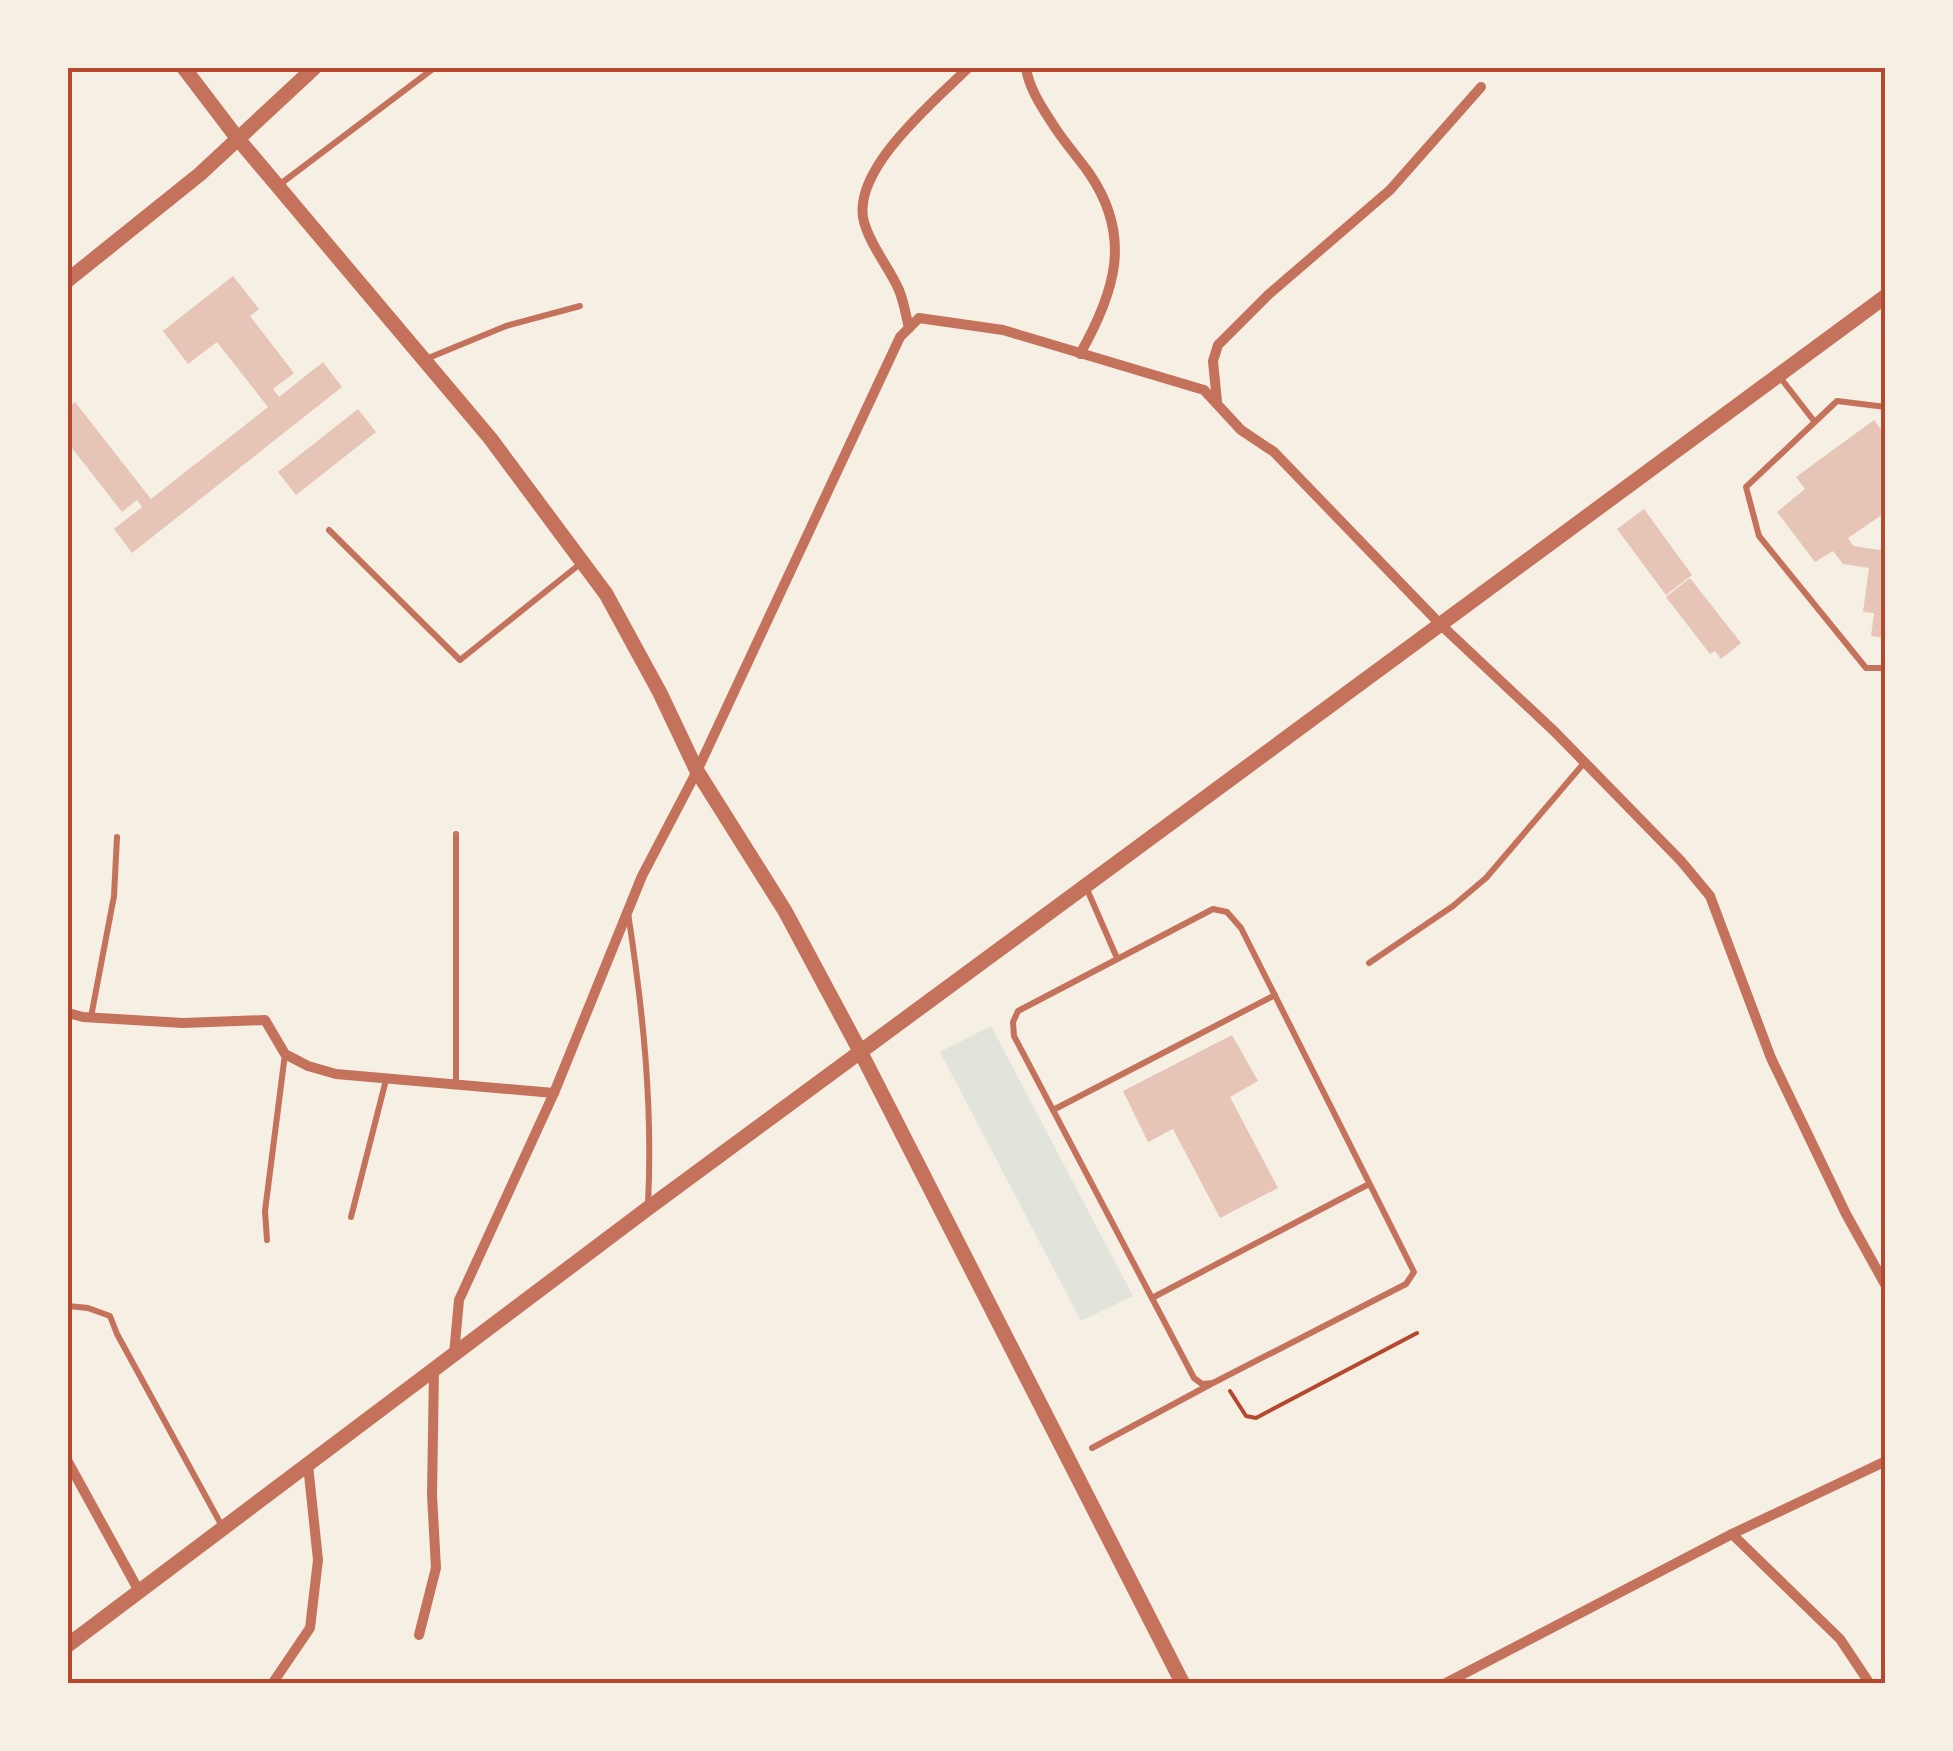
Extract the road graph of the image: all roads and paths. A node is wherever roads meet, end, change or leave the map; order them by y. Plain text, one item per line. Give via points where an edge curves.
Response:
1 (184, 68) edge
2 (314, 68) edge
3 (434, 68) edge
4 (968, 68) edge
5 (1026, 68) edge
6 (1481, 87) dead end
7 (238, 138) junction
8 (278, 186) junction
9 (68, 280) edge
10 (1886, 296) edge
11 (580, 306) dead end
12 (909, 328) junction
13 (1080, 354) junction
14 (426, 359) junction
15 (1779, 374) junction
16 (1218, 402) junction
17 (1886, 407) edge
18 (1814, 422) junction
19 (329, 530) dead end
20 (582, 562) junction
21 (1441, 625) junction
22 (1886, 668) edge
23 (1584, 762) junction
24 (697, 771) junction
25 (456, 834) dead end
26 (117, 837) dead end
27 (1086, 886) junction
28 (628, 912) junction
29 (1117, 958) junction
30 (1369, 963) dead end
31 (1275, 996) junction
32 (68, 1013) edge
33 (91, 1018) junction
34 (860, 1051) junction
35 (285, 1054) junction
36 (386, 1080) junction
37 (456, 1084) junction
38 (554, 1093) junction
39 (1053, 1110) junction
40 (1370, 1184) junction
41 (647, 1209) junction
42 (351, 1218) dead end
43 (267, 1240) dead end
44 (1886, 1286) edge
45 (1152, 1298) junction
46 (68, 1306) edge
47 (1416, 1333) dead end
48 (454, 1354) junction
49 (434, 1369) junction
50 (1223, 1378) junction
51 (1212, 1383) junction
52 (1092, 1448) dead end
53 (1886, 1460) edge
54 (68, 1462) edge
55 (308, 1465) junction
56 (224, 1529) junction
57 (1732, 1534) junction
58 (139, 1591) junction
59 (419, 1635) dead end
60 (68, 1644) edge
61 (272, 1684) edge
62 (1184, 1684) edge
63 (1444, 1684) edge
64 (1870, 1684) edge

1 - 7 street
2 - 7 street
3 - 8 lane
4 - 12 street via 887,153 864,199 863,220 900,292
5 - 13 street via 1039,102 1110,209 1115,231 1109,298
6 - 16 street via 1390,190 1218,345
7 - 8 street
7 - 9 street
8 - 14 street
10 - 15 street
11 - 14 lane via 506,326
12 - 13 street via 919,318 986,328
12 - 24 street
13 - 16 street via 1204,390
14 - 20 street
15 - 18 lane
15 - 21 street
16 - 21 street
17 - 18 lane via 1837,401
18 - 22 lane via 1746,487 1758,536 1866,668
19 - 20 lane via 460,660
20 - 24 street via 621,620
21 - 23 street
21 - 27 street
23 - 30 lane via 1486,878
23 - 44 street via 1710,896 1771,1058
24 - 28 street
24 - 34 street via 785,911
25 - 37 lane
26 - 33 lane via 114,896
27 - 29 lane
27 - 34 street
28 - 38 street
28 - 41 lane via 644,1012
29 - 31 lane via 1213,909 1227,912
29 - 39 lane via 1018,1010 1014,1036
31 - 39 lane
31 - 40 lane
32 - 33 street
33 - 35 street via 264,1020
34 - 41 street
34 - 62 street
35 - 36 street via 336,1074
35 - 43 lane
36 - 37 street
36 - 42 lane
37 - 38 street
38 - 48 street via 459,1300
39 - 45 lane
40 - 45 lane
40 - 50 lane via 1414,1272 1406,1284
41 - 48 street
45 - 51 lane via 1194,1378
46 - 56 lane via 110,1316
47 - 50 path via 1256,1418 1246,1416
48 - 49 street
49 - 55 street
49 - 59 street via 436,1568
50 - 51 lane
51 - 52 lane
53 - 57 street
54 - 58 street
55 - 56 street
55 - 61 street via 318,1560 310,1628
56 - 58 street
57 - 63 street
57 - 64 street via 1840,1638
58 - 60 street

